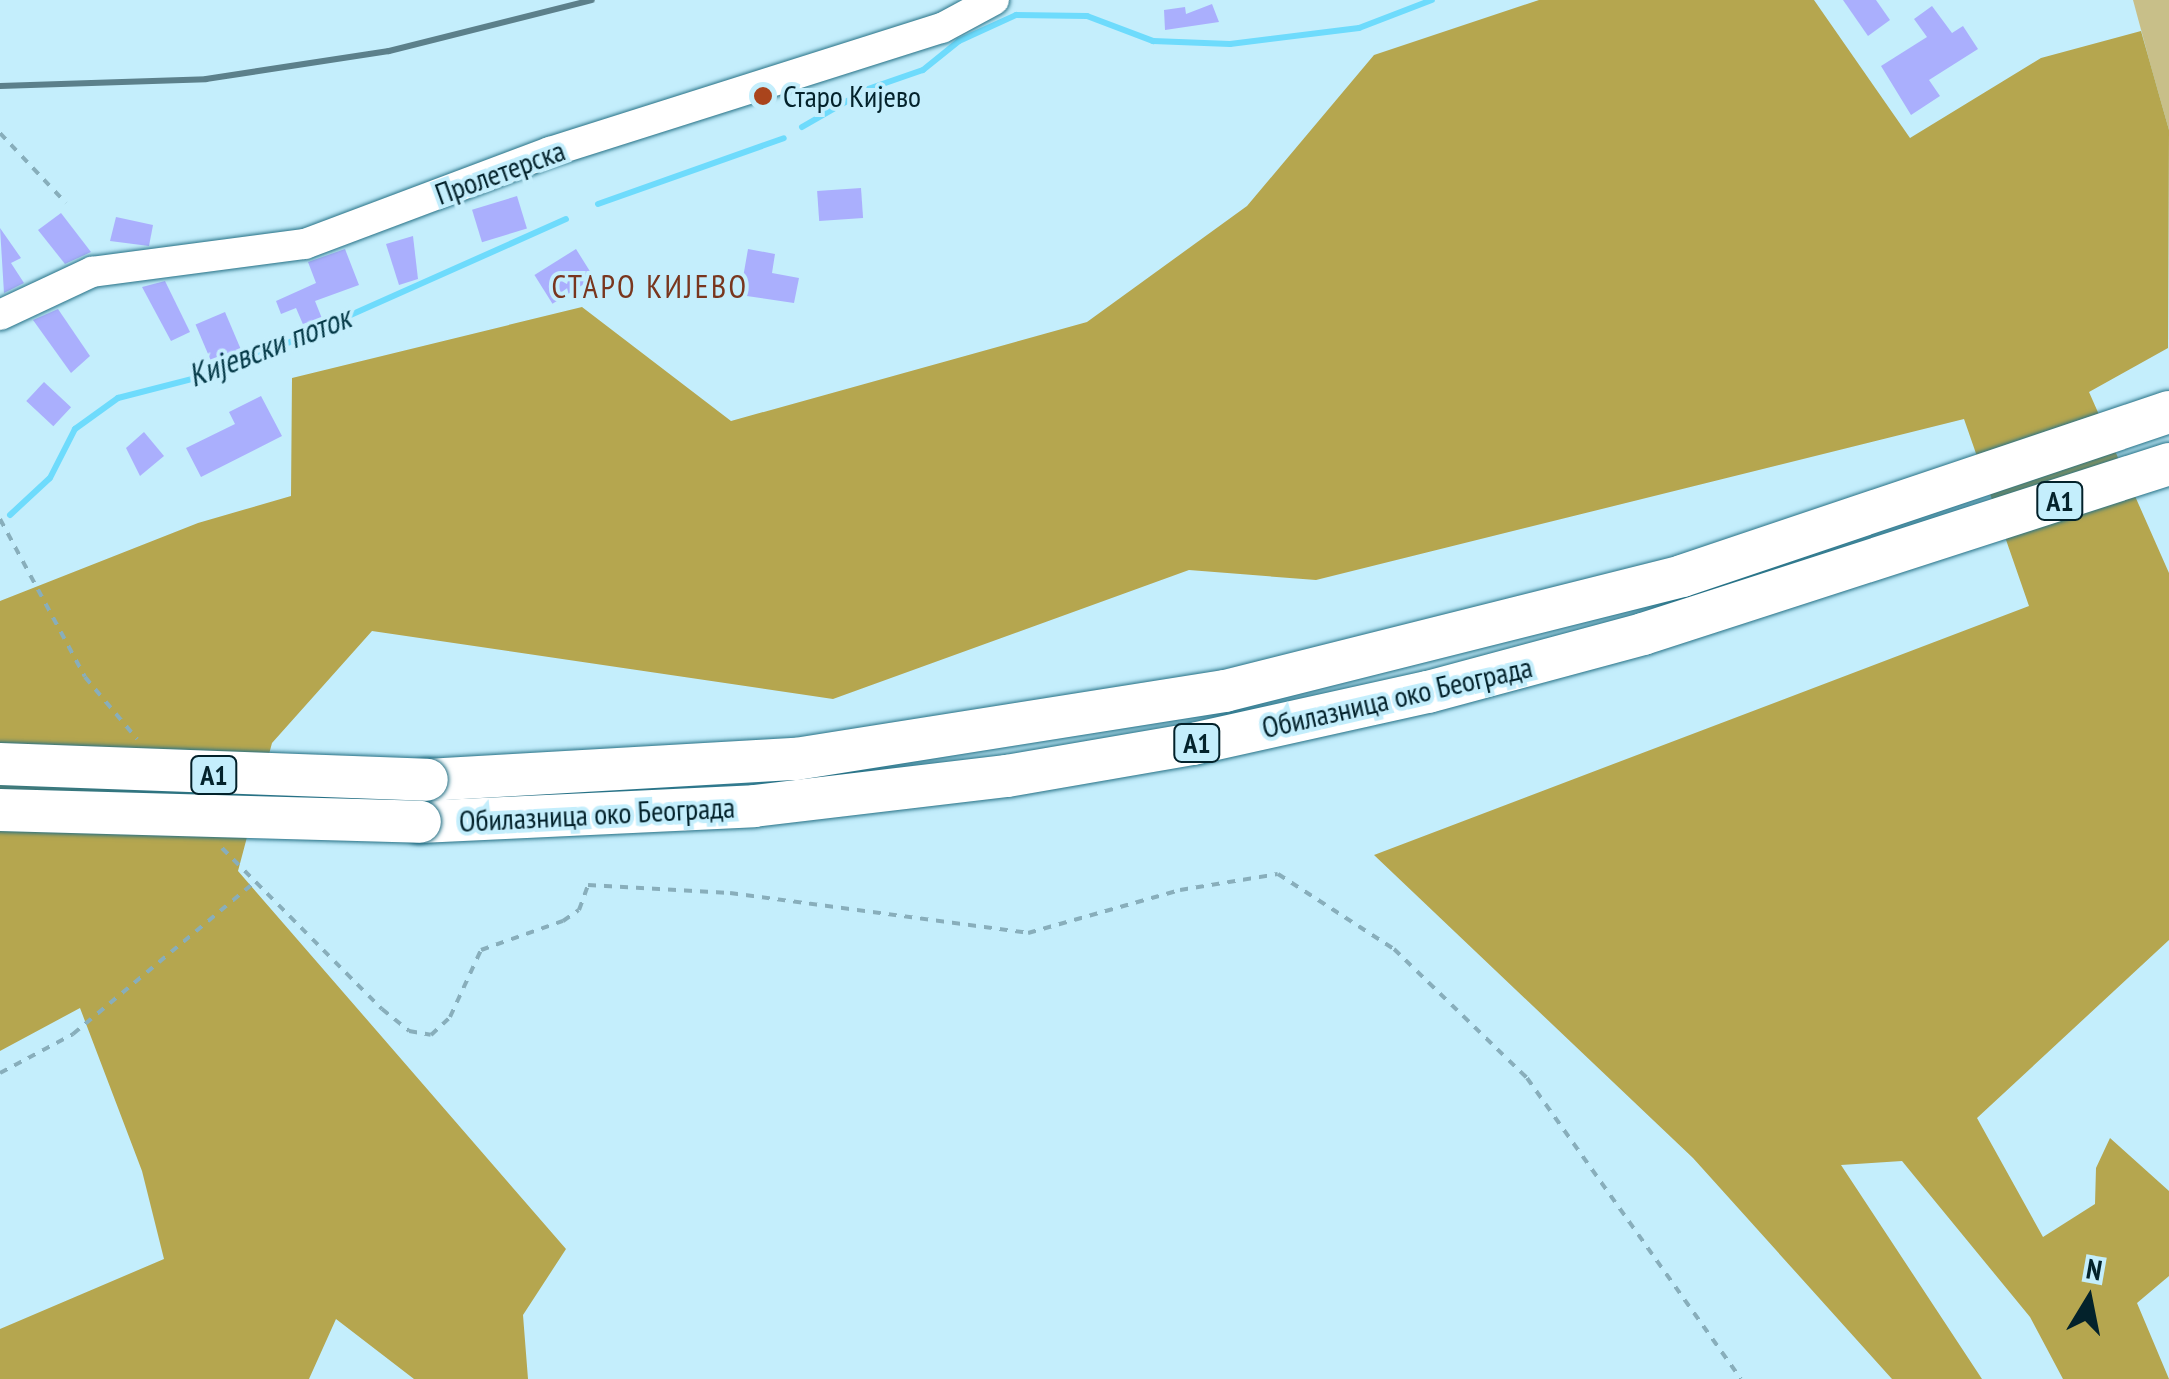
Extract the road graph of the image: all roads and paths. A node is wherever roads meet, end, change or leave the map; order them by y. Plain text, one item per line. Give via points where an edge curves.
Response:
1 (994, 0) edge
2 (0, 133) edge
3 (66, 203) dead end
4 (0, 315) edge
5 (2169, 412) edge
6 (2169, 464) edge
7 (0, 764) edge
8 (0, 810) edge
9 (255, 882) dead end
10 (588, 885) dead end
11 (0, 1073) edge
12 (1741, 1379) edge

1 - 4 street, Пролетерска via 942,28 550,152 305,244 92,272
2 - 3 path
5 - 7 highway, Обилазница око Београда / A1, bridge via 1957,487 1570,608 1344,666 1093,716 796,759 428,780
6 - 8 highway, Обилазница око Београда / A1, bridge via 1952,538 1553,659 1193,744 1008,776 754,806 420,822
9 - 11 path via 73,1034
10 - 12 path via 730,892 1028,933 1180,890 1278,874 1394,949 1527,1078

